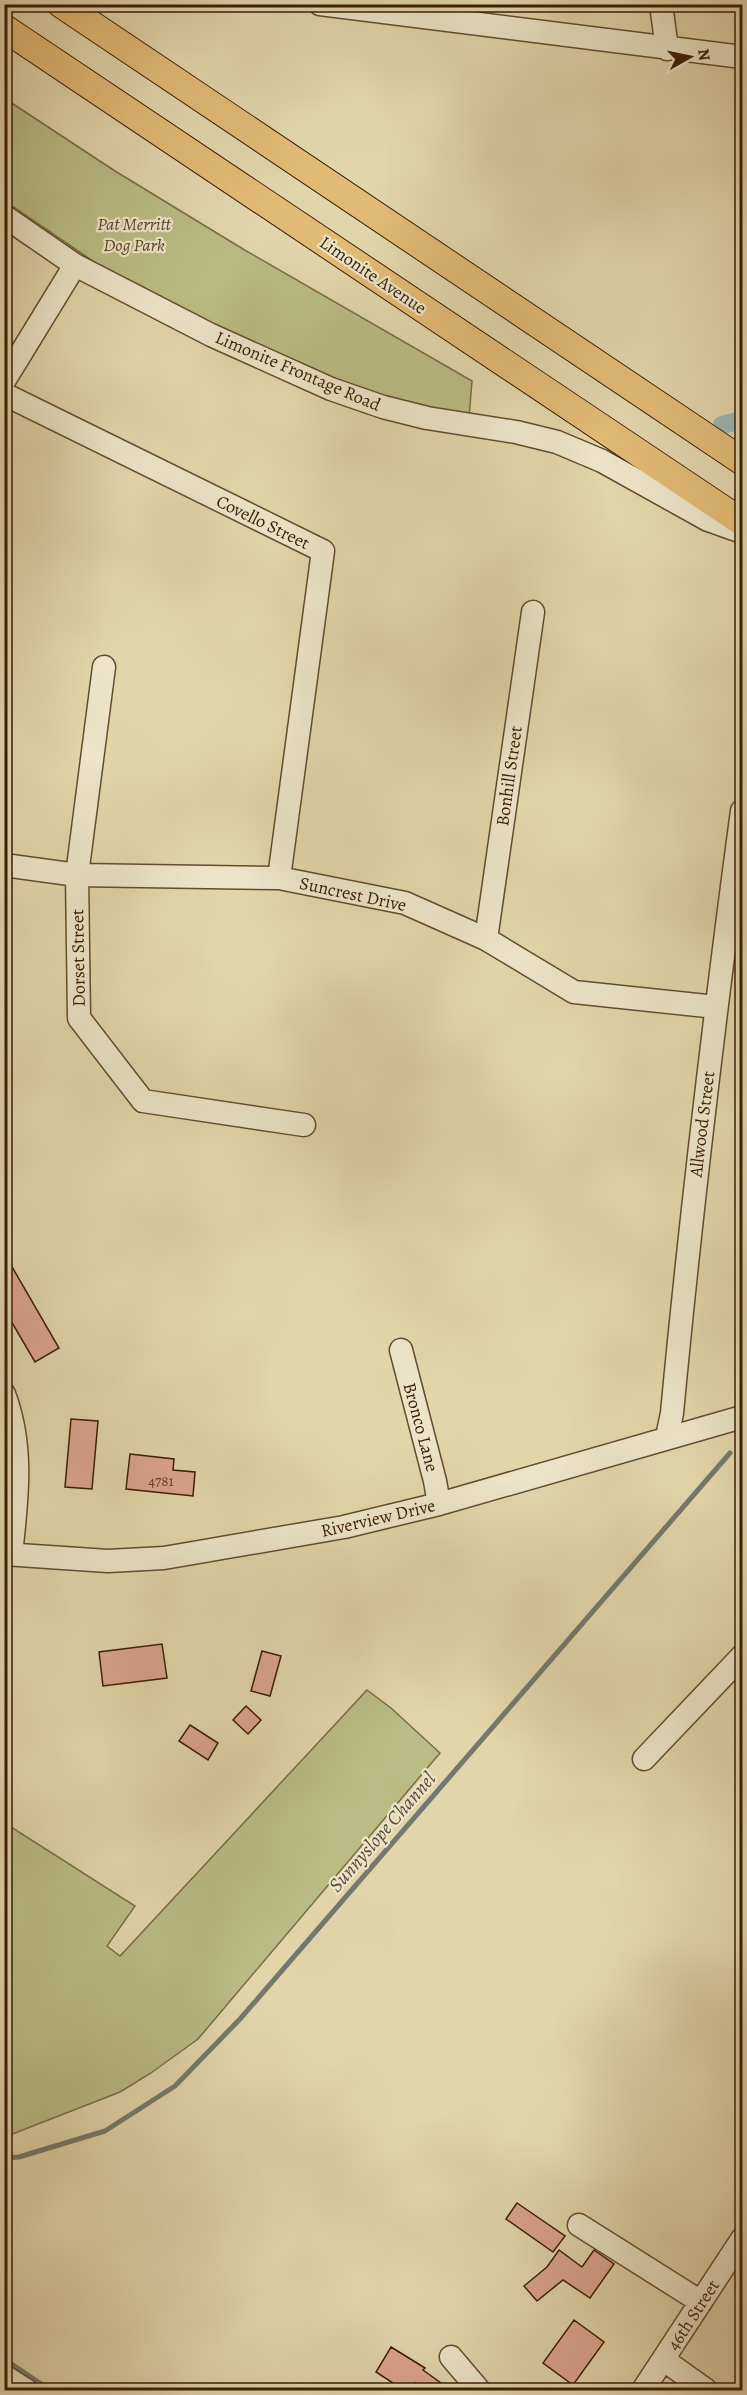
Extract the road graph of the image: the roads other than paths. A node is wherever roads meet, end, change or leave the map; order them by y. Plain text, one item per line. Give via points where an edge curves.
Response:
1 (61, 4) edge
2 (320, 4) edge
3 (661, 4) edge
4 (4, 28) edge
5 (667, 48) junction
6 (742, 57) edge
7 (4, 216) edge
8 (75, 265) junction
9 (4, 381) edge
10 (4, 394) edge
11 (742, 461) edge
12 (742, 522) edge
13 (742, 532) edge
14 (533, 612) dead end
15 (104, 667) dead end
16 (742, 811) edge
17 (4, 865) edge
18 (77, 875) junction
19 (279, 878) junction
20 (486, 939) junction
21 (716, 1007) junction
22 (304, 1125) dead end
23 (401, 1350) dead end
24 (4, 1394) edge
25 (742, 1417) edge
26 (667, 1437) junction
27 (439, 1504) junction
28 (8, 1554) edge
29 (742, 1656) edge
30 (644, 1759) dead end
31 (579, 2225) dead end
32 (742, 2239) edge
33 (700, 2302) junction
34 (451, 2357) dead end
35 (664, 2360) junction
36 (4, 2376) edge
37 (26, 2391) edge
38 (479, 2391) edge
39 (643, 2391) edge
40 (706, 2391) edge

1 - 11 main road
2 - 5 street
3 - 5 street
4 - 12 main road, Limonite Avenue
5 - 6 street
7 - 8 street, Limonite Frontage Road
8 - 9 street
8 - 13 street, Limonite Frontage Road via 211,336 331,389 427,418 557,442 602,461 708,520
10 - 19 street, Covello Street via 322,551
14 - 20 street, Bonhill Street
15 - 18 street, Dorset Street
16 - 21 street, Allwood Street
17 - 18 street, Suncrest Drive
18 - 19 street, Suncrest Drive
18 - 22 street, Dorset Street via 79,1018 142,1101
19 - 20 street, Suncrest Drive via 405,903
20 - 21 street, Suncrest Drive via 574,992
21 - 26 street, Allwood Street
23 - 27 street, Bronco Lane
24 - 28 street via 17,1446 18,1479
25 - 26 street, Riverview Drive
26 - 27 street, Riverview Drive
27 - 28 street, Riverview Drive via 344,1527 164,1558 108,1561
29 - 30 street
31 - 33 street
32 - 33 street, 46th Street
33 - 35 street, 46th Street
34 - 38 street
35 - 39 street, 46th Street
35 - 40 street
36 - 37 street

